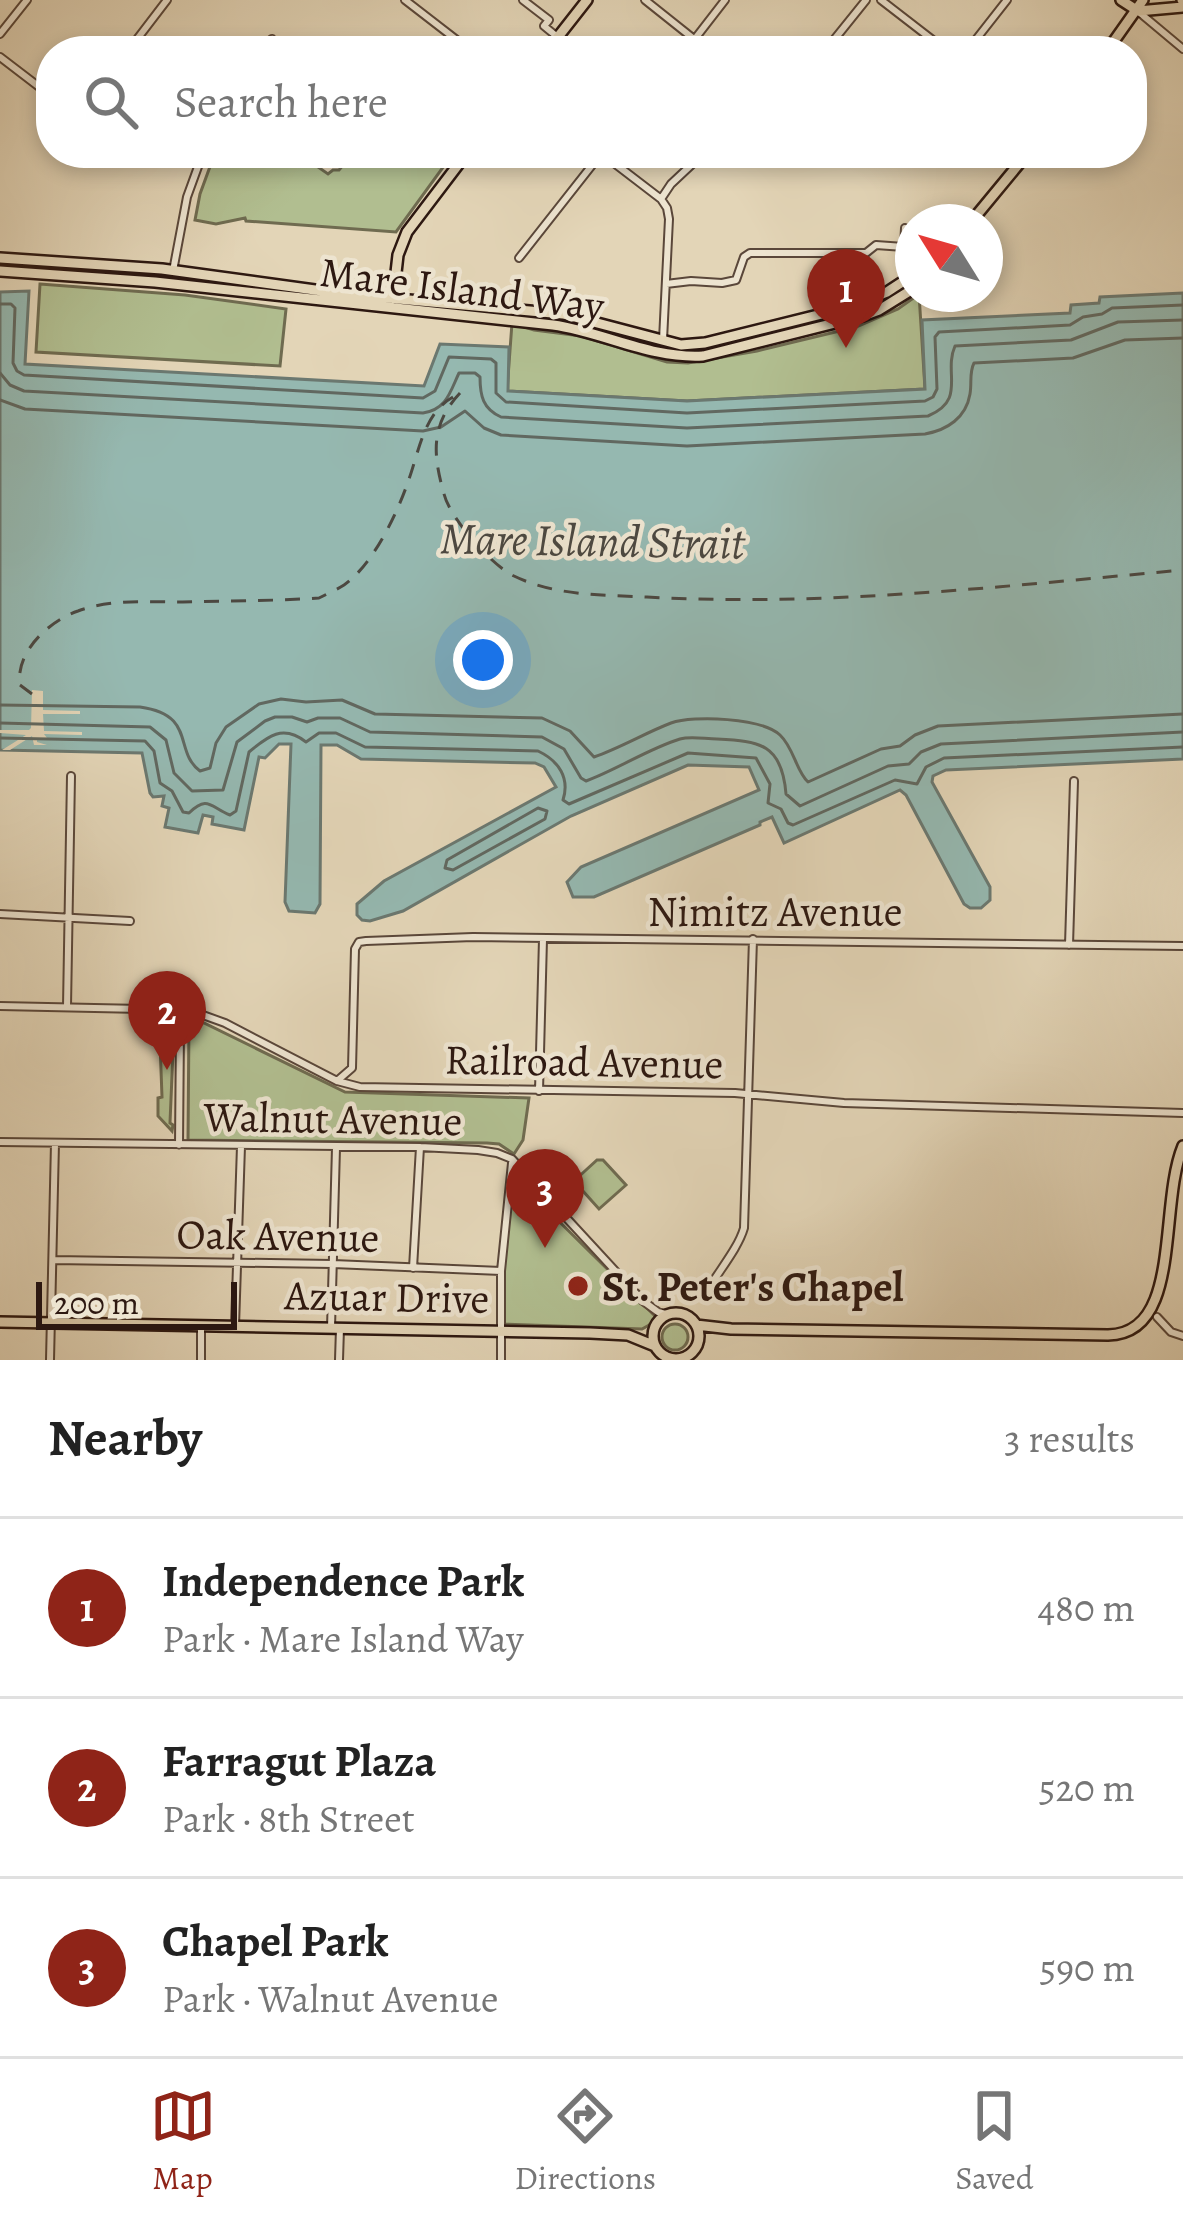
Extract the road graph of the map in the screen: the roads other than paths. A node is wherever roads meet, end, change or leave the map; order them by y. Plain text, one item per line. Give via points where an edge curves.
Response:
1 (27, 0) edge
2 (167, 0) edge
3 (405, 0) edge
4 (523, 0) edge
5 (587, 0) edge
6 (645, 0) edge
7 (725, 0) edge
8 (866, 0) edge
9 (881, 0) edge
10 (1007, 0) edge
11 (1120, 0) edge
12 (1183, 3) edge
13 (1144, 4) edge
14 (0, 34) edge
15 (139, 36) edge
16 (452, 36) edge
17 (557, 36) edge
18 (564, 36) edge
19 (689, 36) edge
20 (697, 36) edge
21 (837, 36) edge
22 (928, 36) edge
23 (979, 36) edge
24 (1119, 36) edge
25 (1183, 49) edge
26 (0, 57) edge
27 (36, 85) edge
28 (198, 168) edge
29 (456, 168) edge
30 (590, 168) edge
31 (621, 168) edge
32 (688, 168) edge
33 (1016, 168) edge
34 (661, 199) junction
35 (986, 204) edge
36 (895, 246) edge
37 (519, 257) dead end
38 (0, 258) edge
39 (172, 270) junction
40 (0, 271) edge
41 (172, 284) junction
42 (666, 284) junction
43 (895, 297) edge
44 (393, 304) junction
45 (663, 349) junction
46 (70, 776) dead end
47 (1074, 781) dead end
48 (0, 914) edge
49 (69, 916) junction
50 (130, 921) dead end
51 (543, 938) junction
52 (753, 939) junction
53 (1069, 945) junction
54 (1183, 946) edge
55 (0, 1006) edge
56 (68, 1008) junction
57 (177, 1010) junction
58 (337, 1081) junction
59 (539, 1091) junction
60 (747, 1094) junction
61 (1183, 1113) edge
62 (0, 1142) edge
63 (55, 1143) junction
64 (179, 1145) junction
65 (241, 1146) junction
66 (1183, 1146) edge
67 (420, 1147) junction
68 (336, 1148) junction
69 (512, 1159) junction
70 (1179, 1179) edge
71 (1178, 1223) edge
72 (52, 1260) junction
73 (236, 1264) junction
74 (333, 1264) junction
75 (413, 1268) junction
76 (501, 1271) junction
77 (706, 1293) dead end
78 (669, 1315) junction
79 (1157, 1317) junction
80 (0, 1322) edge
81 (51, 1323) junction
82 (656, 1325) junction
83 (696, 1325) junction
84 (201, 1326) junction
85 (235, 1326) junction
86 (335, 1328) junction
87 (731, 1328) junction
88 (502, 1332) junction
89 (628, 1336) junction
90 (1183, 1336) edge
91 (698, 1343) junction
92 (661, 1353) edge
93 (685, 1358) edge
94 (50, 1360) edge
95 (201, 1360) edge
96 (339, 1360) edge
97 (501, 1360) edge

1 - 14 street
2 - 15 street
3 - 16 street
4 - 17 street
5 - 18 main road
6 - 19 street
7 - 20 street
8 - 21 street
9 - 22 street
10 - 23 street
11 - 13 main road
12 - 13 main road
13 - 24 main road
13 - 25 street
26 - 27 street
28 - 39 street
29 - 44 main road via 407,232
30 - 37 street
31 - 34 street
32 - 34 street
33 - 35 main road
34 - 42 street via 669,219
36 - 42 street via 876,245 866,254 750,253 736,280
38 - 39 main road, Mare Island Way
39 - 41 street
39 - 44 main road, Mare Island Way
40 - 41 main road, Mare Island Way
41 - 44 main road, Mare Island Way
42 - 45 street
43 - 45 main road, Mare Island Way via 863,316 703,356
44 - 45 main road, Mare Island Way via 569,327
46 - 49 street
47 - 53 street
48 - 49 street
49 - 50 street
49 - 56 street
51 - 52 street, Nimitz Avenue
51 - 58 street, Nimitz Avenue via 359,942 352,1068
51 - 59 street
52 - 53 street, Nimitz Avenue
52 - 60 street
53 - 54 street, Nimitz Avenue
55 - 56 street, Railroad Avenue
56 - 57 street, Railroad Avenue
57 - 58 street, Railroad Avenue via 213,1017
57 - 64 street
58 - 59 street, Railroad Avenue
59 - 60 street, Railroad Avenue
60 - 61 street, Railroad Avenue
60 - 77 street via 744,1228
62 - 63 street, Walnut Avenue
63 - 64 street, Walnut Avenue
63 - 72 street
64 - 65 street, Walnut Avenue
65 - 68 street, Walnut Avenue
65 - 73 street
66 - 70 main road
67 - 68 street, Walnut Avenue
67 - 69 street, Walnut Avenue
67 - 75 street
68 - 74 street
69 - 76 street
69 - 78 street, Walnut Avenue via 643,1301
70 - 71 main road
71 - 79 main road via 1171,1287
72 - 73 street, Oak Avenue
72 - 81 street
73 - 74 street, Oak Avenue
73 - 85 street
74 - 75 street, Oak Avenue
74 - 86 street
75 - 76 street, Oak Avenue
76 - 88 street
78 - 82 main road
78 - 83 main road
79 - 87 main road via 1113,1335
79 - 90 street
80 - 81 main road, Azuar Drive
81 - 84 main road, Azuar Drive
81 - 94 street
82 - 89 main road, Azuar Drive
82 - 92 main road
83 - 87 main road
83 - 91 main road
84 - 85 main road, Azuar Drive
84 - 95 street
85 - 86 main road, Azuar Drive
86 - 88 main road, Azuar Drive
86 - 96 street
87 - 91 main road
88 - 89 main road, Azuar Drive
88 - 97 street
89 - 92 main road, Azuar Drive
91 - 93 main road
92 - 93 main road

